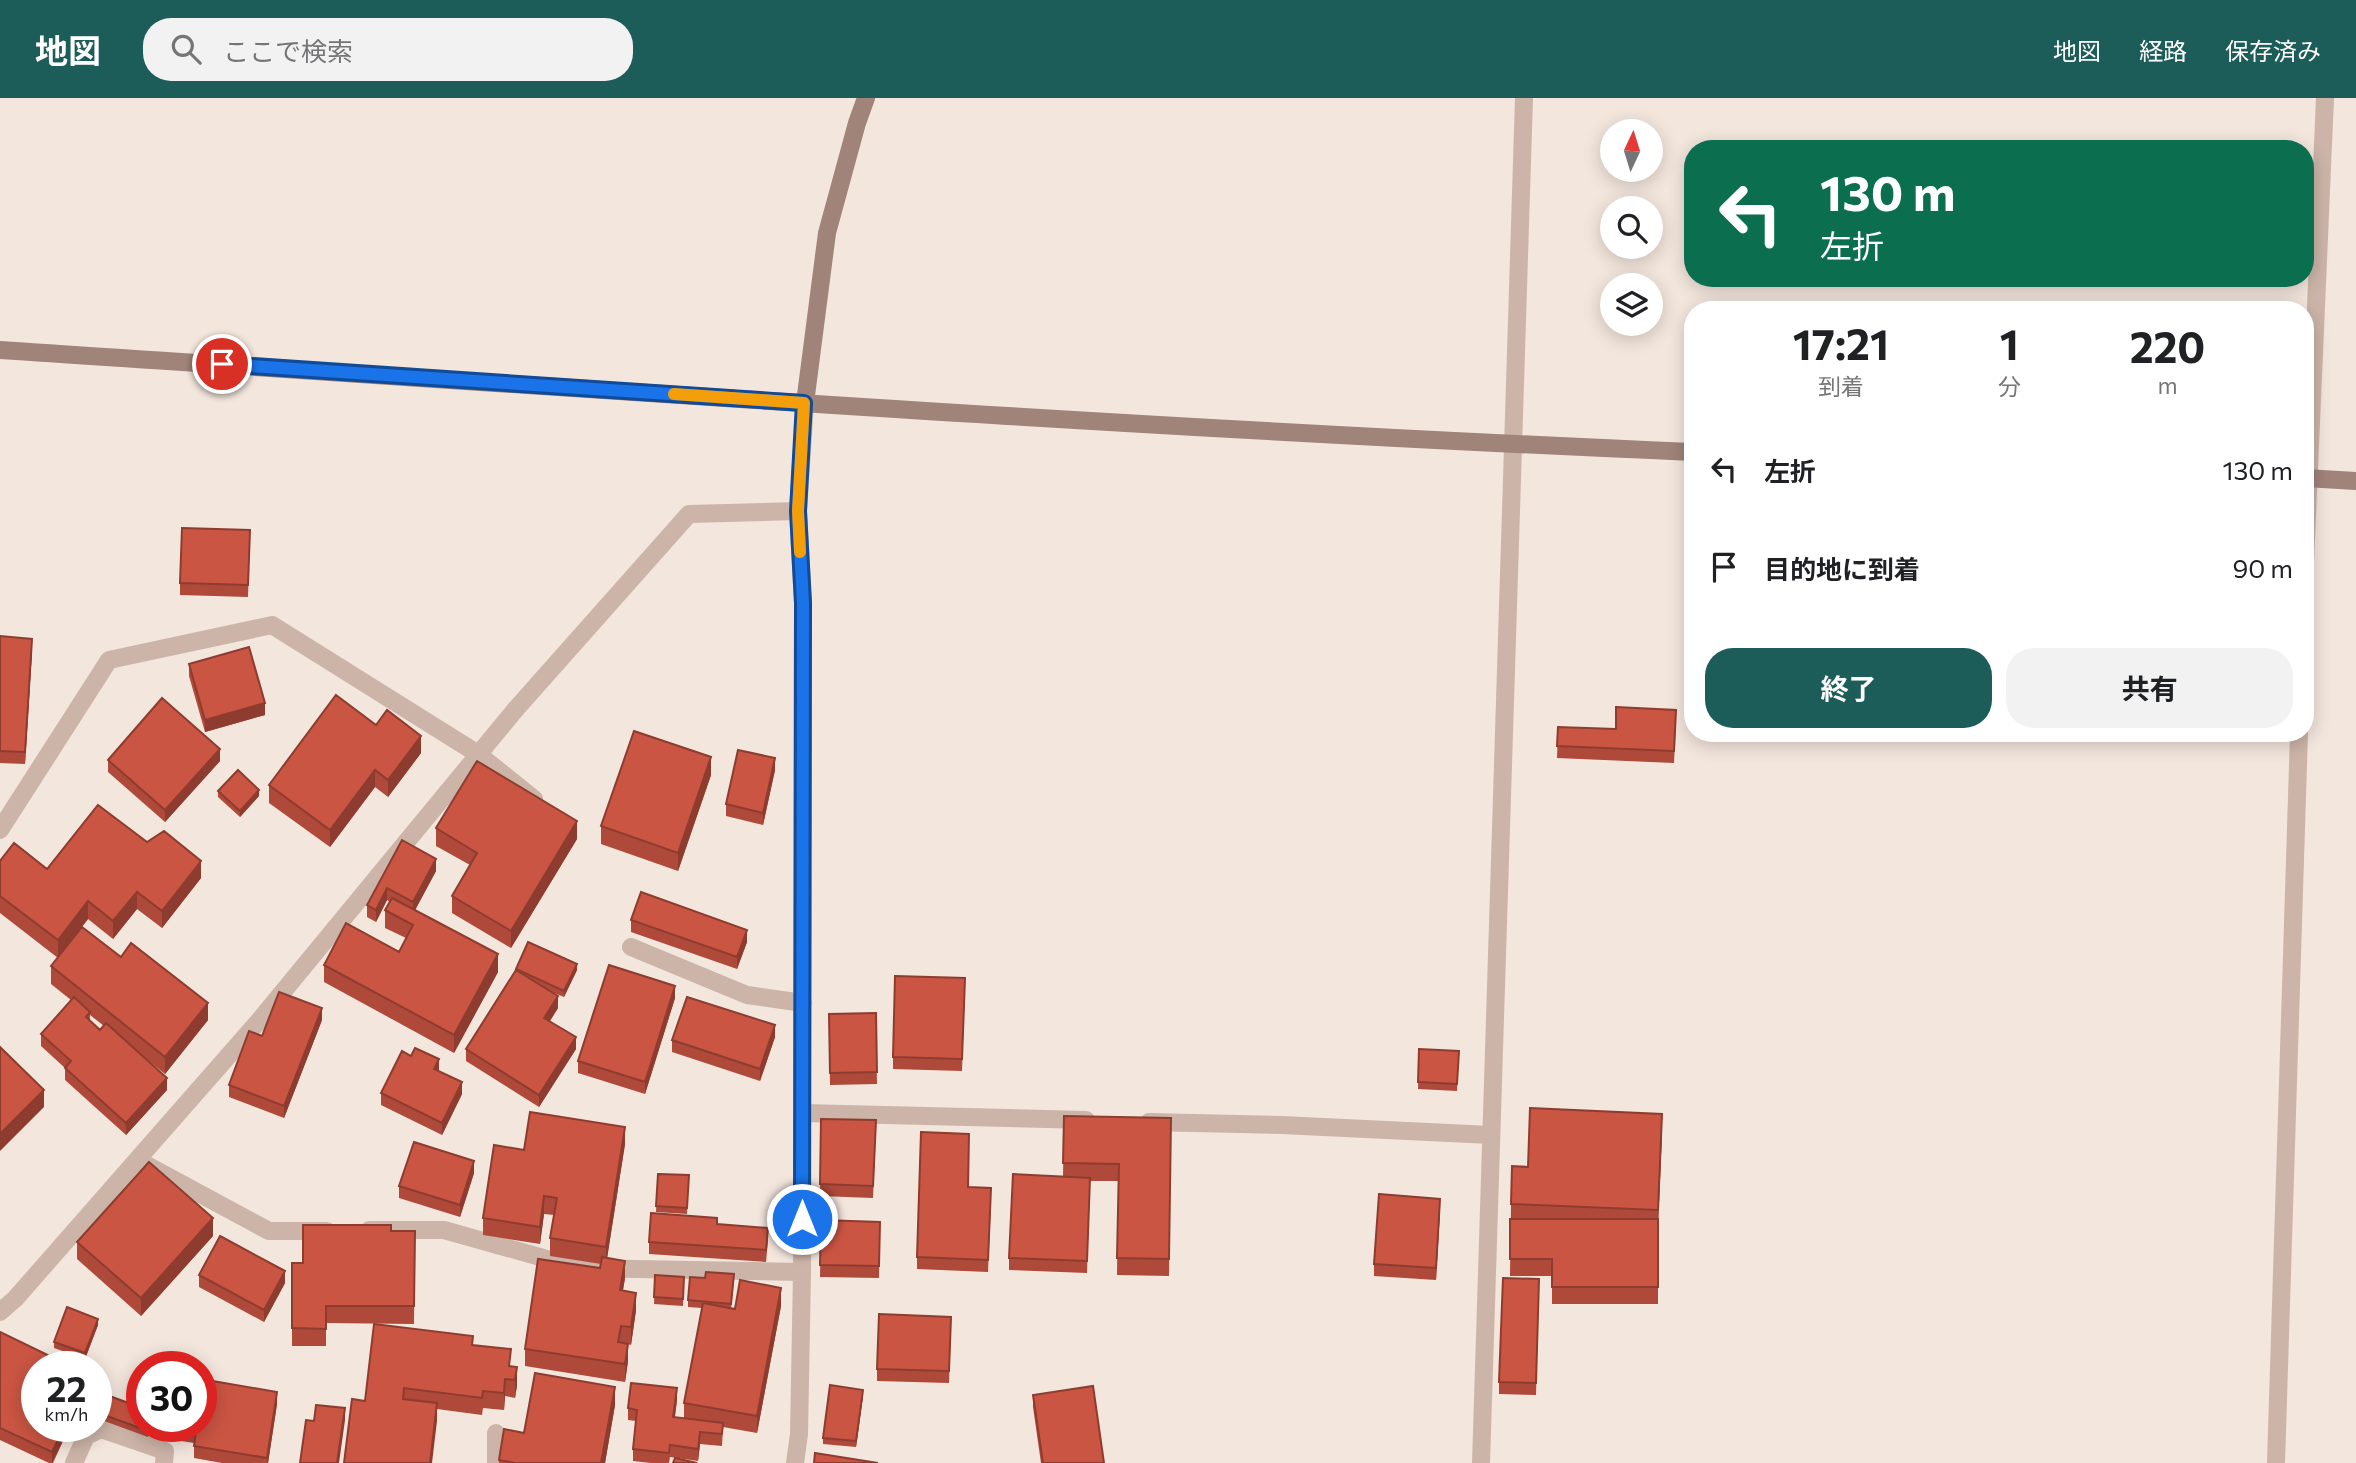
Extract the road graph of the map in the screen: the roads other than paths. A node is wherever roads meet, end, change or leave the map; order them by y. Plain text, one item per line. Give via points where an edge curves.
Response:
1 (866, 98) edge
2 (1524, 98) edge
3 (2325, 98) edge
4 (2314, 319) edge
5 (0, 350) edge
6 (804, 403) junction
7 (1512, 444) junction
8 (1684, 452) edge
9 (2314, 479) edge
10 (2356, 481) edge
11 (798, 511) junction
12 (2299, 742) edge
13 (478, 754) junction
14 (543, 807) edge
15 (0, 830) edge
16 (631, 947) dead end
17 (803, 1003) junction
18 (803, 1113) junction
19 (1104, 1121) edge
20 (1132, 1121) edge
21 (1491, 1135) junction
22 (138, 1160) junction
23 (802, 1272) junction
24 (0, 1312) edge
25 (496, 1433) dead end
26 (74, 1463) edge
27 (164, 1463) edge
28 (496, 1463) edge
29 (794, 1463) edge
30 (1481, 1463) edge
31 (2276, 1463) edge

1 - 6 street via 827,233
2 - 7 street
3 - 4 street
5 - 6 street
6 - 7 street
6 - 11 street
7 - 8 street
7 - 21 street
9 - 10 street
11 - 13 street via 689,514
11 - 17 street via 803,603
12 - 31 street
13 - 14 street
13 - 15 street via 272,625 109,660
13 - 22 street
16 - 17 street via 747,995
17 - 18 street
18 - 19 street
18 - 23 street
20 - 21 street
21 - 30 street
22 - 23 street via 269,1231 444,1230 579,1268
22 - 24 street
23 - 29 street via 799,1434
25 - 28 street
26 - 27 street via 86,1436 101,1429 165,1451

